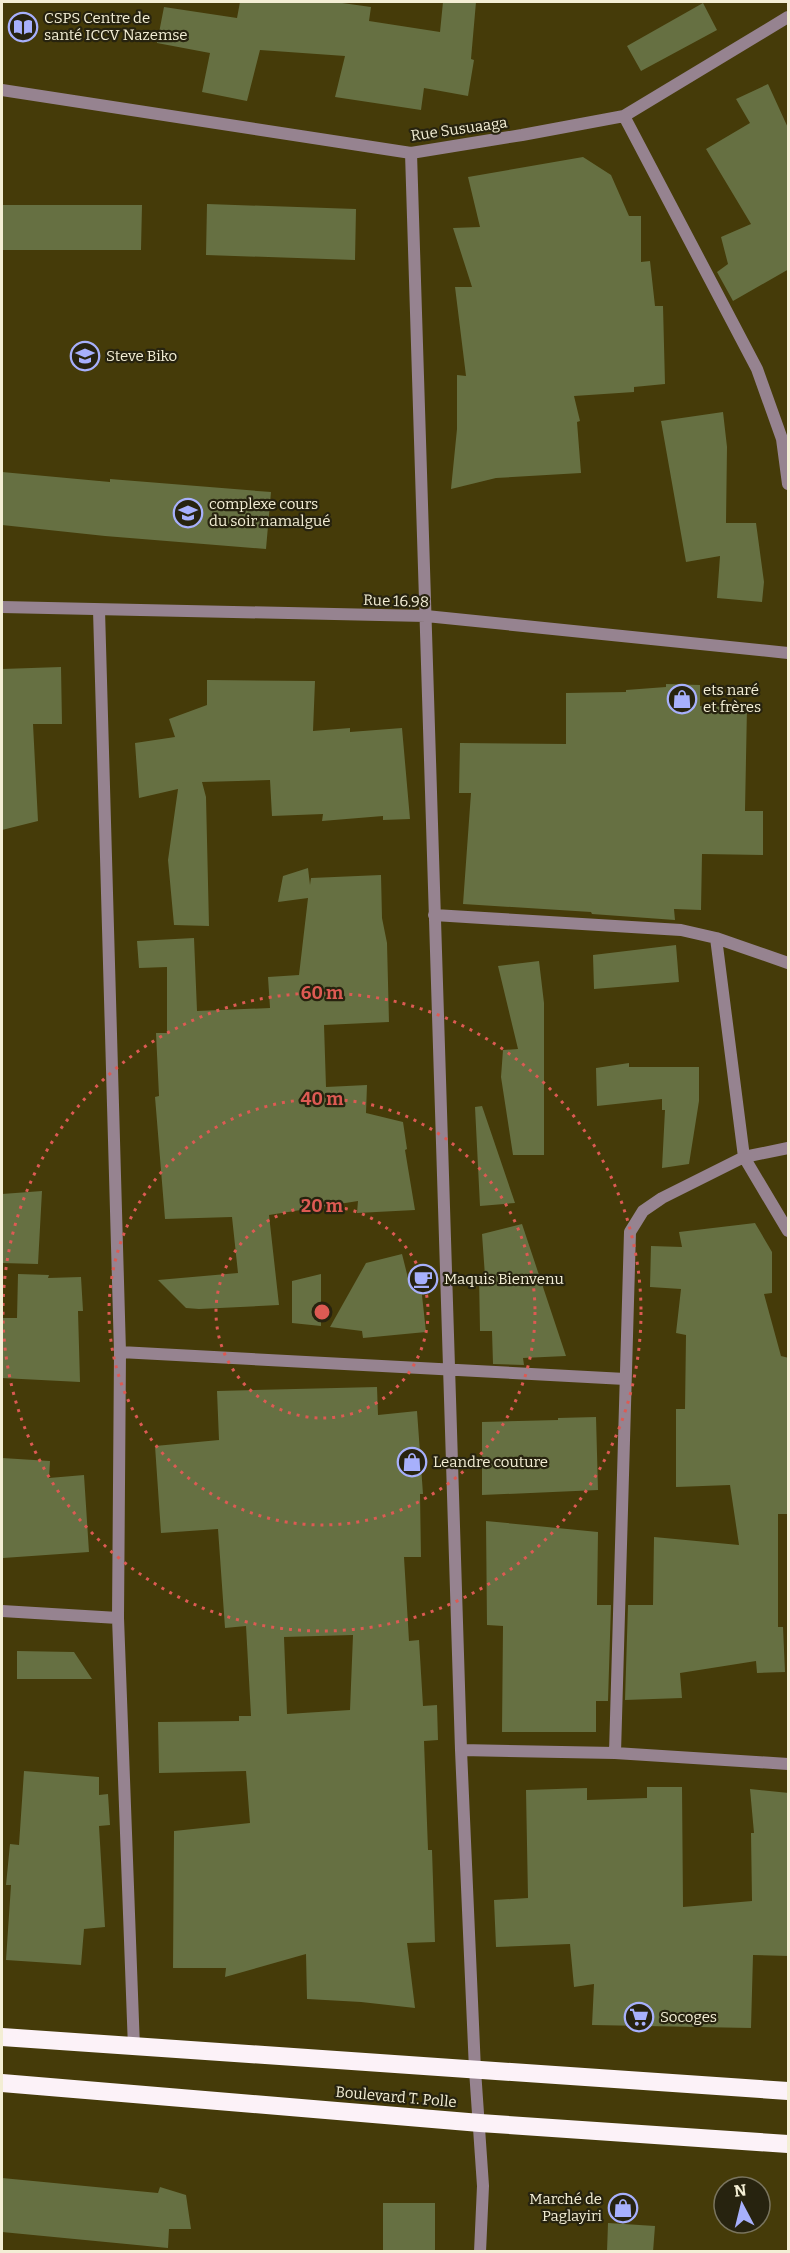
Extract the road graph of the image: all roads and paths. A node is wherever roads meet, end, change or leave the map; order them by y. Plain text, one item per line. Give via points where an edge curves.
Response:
1 (789, 17) edge
2 (2, 90) edge
3 (624, 116) junction
4 (411, 153) junction
5 (789, 484) edge
6 (2, 607) edge
7 (99, 610) junction
8 (426, 616) junction
9 (789, 653) edge
10 (434, 915) junction
11 (716, 939) junction
12 (789, 963) edge
13 (789, 1148) edge
14 (744, 1157) junction
15 (789, 1231) edge
16 (120, 1353) junction
17 (449, 1370) junction
18 (625, 1379) junction
19 (2, 1611) edge
20 (118, 1618) junction
21 (461, 1750) junction
22 (615, 1753) junction
23 (789, 1764) edge
24 (2, 2037) edge
25 (134, 2048) junction
26 (476, 2070) junction
27 (2, 2083) edge
28 (789, 2091) edge
29 (480, 2123) junction
30 (789, 2144) edge
31 (480, 2252) edge

1 - 3 street, Rue Susuaaga
2 - 4 street, Rue Susuaaga
3 - 4 street, Rue Susuaaga
3 - 5 street via 757,369 782,438
4 - 8 street
6 - 7 street, Rue 16.98
7 - 8 street, Rue 16.98
7 - 16 street
8 - 9 street, Rue 16.98
8 - 10 street
10 - 11 street via 681,930
10 - 17 street
11 - 12 street
11 - 14 street
13 - 14 street
14 - 15 street
14 - 18 street via 662,1198 643,1211 630,1232
16 - 17 street
16 - 20 street
17 - 18 street
17 - 21 street
18 - 22 street
19 - 20 street
20 - 25 street
21 - 22 street
21 - 26 street
22 - 23 street
24 - 25 highway, Boulevard T. Polle
25 - 26 highway, Boulevard T. Polle
26 - 28 highway, Boulevard T. Polle
26 - 29 street
27 - 29 highway, Boulevard T. Polle
29 - 30 highway, Boulevard T. Polle
29 - 31 street

